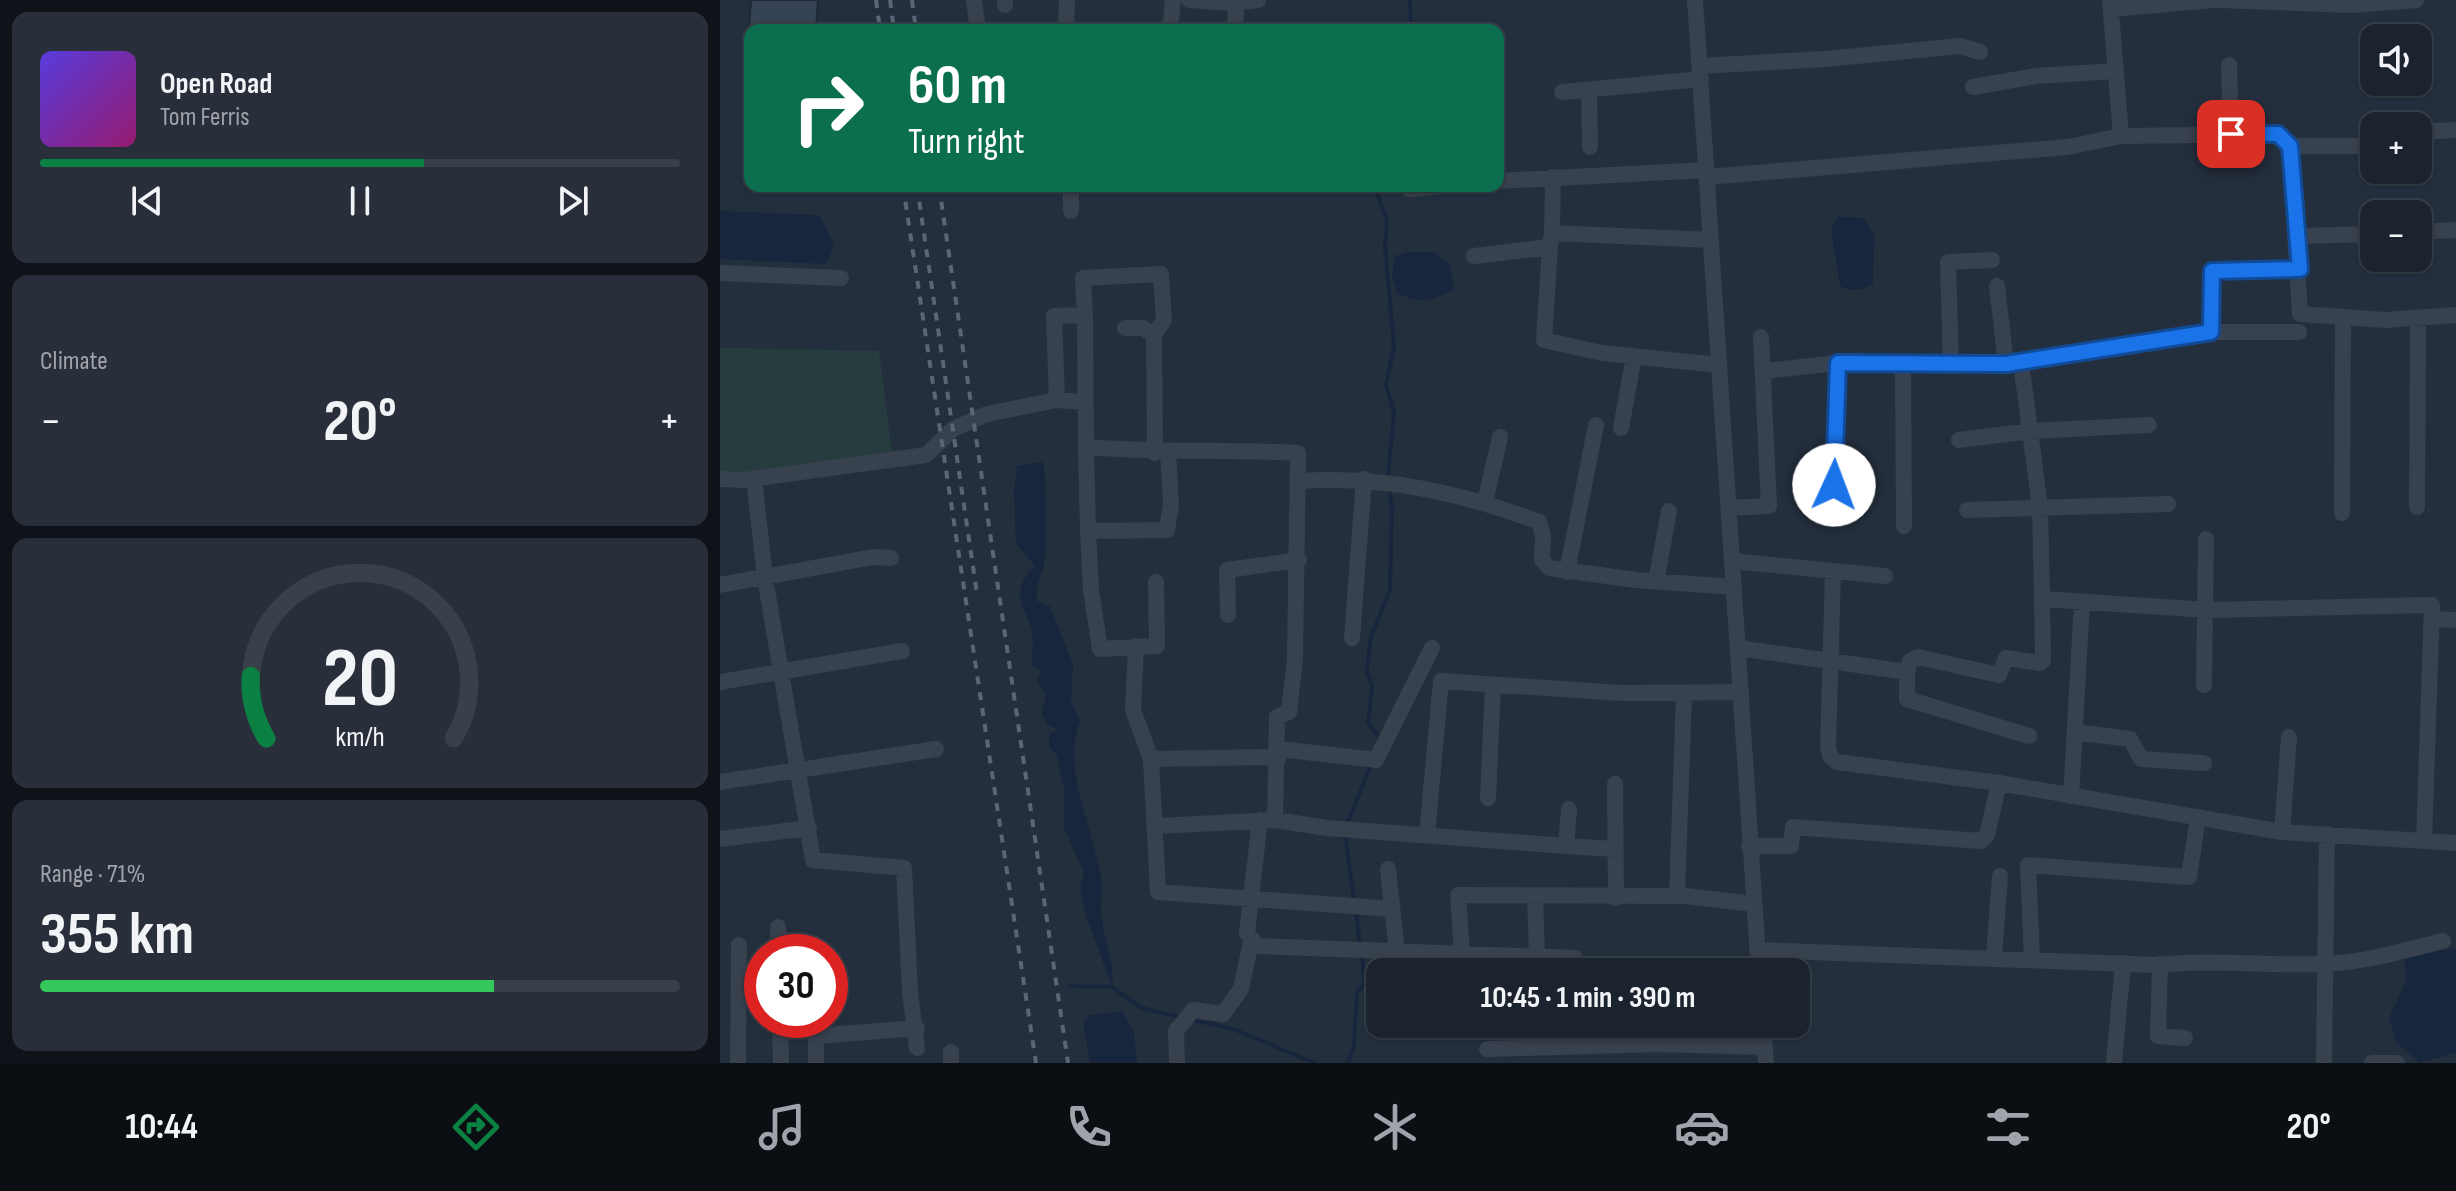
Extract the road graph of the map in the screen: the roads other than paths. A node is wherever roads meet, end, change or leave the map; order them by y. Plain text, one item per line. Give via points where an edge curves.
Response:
1 (974, 0) edge
2 (1067, 0) edge
3 (1173, 0) edge
4 (1189, 0) edge
5 (1258, 0) edge
6 (1695, 0) edge
7 (2213, 0) edge
8 (2220, 0) edge
9 (2416, 0) edge
10 (2316, 2) edge
11 (2360, 2) edge
12 (1232, 3) junction
13 (2110, 4) edge
14 (977, 24) edge
15 (1066, 24) edge
16 (1171, 24) edge
17 (1235, 24) edge
18 (1980, 52) dead end
19 (2229, 65) dead end
20 (2115, 71) junction
21 (1700, 72) junction
22 (1973, 87) dead end
23 (1589, 90) junction
24 (1562, 92) dead end
25 (2456, 130) edge
26 (2432, 131) edge
27 (2231, 134) junction
28 (2121, 136) junction
29 (2290, 146) junction
30 (2360, 146) edge
31 (1590, 147) dead end
32 (1707, 174) junction
33 (1553, 177) junction
34 (1504, 181) edge
35 (1071, 192) edge
36 (1071, 211) dead end
37 (2456, 230) edge
38 (2432, 231) edge
39 (2360, 234) edge
40 (2297, 236) junction
41 (1551, 240) junction
42 (1711, 240) junction
43 (1474, 256) dead end
44 (1992, 260) dead end
45 (2300, 269) junction
46 (720, 273) edge
47 (841, 278) dead end
48 (1997, 286) dead end
49 (1085, 315) junction
50 (2456, 315) edge
51 (2343, 317) junction
52 (2418, 318) junction
53 (1125, 328) dead end
54 (2211, 332) junction
55 (2299, 332) dead end
56 (1154, 335) junction
57 (1761, 337) dead end
58 (1634, 356) junction
59 (1838, 363) junction
60 (2014, 363) junction
61 (1903, 364) junction
62 (1719, 365) junction
63 (1951, 366) junction
64 (1764, 371) junction
65 (1057, 400) junction
66 (1084, 402) junction
67 (1596, 425) dead end
68 (2149, 425) dead end
69 (1621, 428) dead end
70 (2030, 431) junction
71 (1500, 437) dead end
72 (1959, 440) dead end
73 (1086, 447) junction
74 (1162, 453) junction
75 (720, 479) edge
76 (754, 479) junction
77 (1364, 479) junction
78 (1299, 481) junction
79 (1485, 502) junction
80 (2168, 504) dead end
81 (2417, 507) dead end
82 (1729, 508) junction
83 (2040, 508) junction
84 (1967, 510) dead end
85 (1669, 511) dead end
86 (2342, 513) dead end
87 (1832, 516) dead end
88 (1904, 526) dead end
89 (1088, 531) junction
90 (2206, 539) dead end
91 (891, 558) dead end
92 (1299, 560) junction
93 (1732, 561) junction
94 (1833, 571) junction
95 (1567, 572) junction
96 (1885, 576) dead end
97 (765, 578) junction
98 (1156, 582) dead end
99 (1656, 582) junction
100 (720, 585) edge
101 (1734, 587) junction
102 (2042, 599) junction
103 (2082, 603) junction
104 (2207, 610) junction
105 (1228, 615) dead end
106 (2432, 619) junction
107 (2456, 620) edge
108 (1352, 638) dead end
109 (1136, 646) junction
110 (1432, 648) dead end
111 (1738, 648) junction
112 (902, 651) dead end
113 (1828, 658) junction
114 (782, 672) junction
115 (1907, 672) junction
116 (720, 682) edge
117 (1493, 685) junction
118 (2204, 685) dead end
119 (1741, 692) junction
120 (1684, 693) junction
121 (2075, 732) junction
122 (2029, 736) dead end
123 (2289, 737) dead end
124 (936, 749) dead end
125 (1279, 753) junction
126 (1151, 759) junction
127 (2204, 763) dead end
128 (798, 770) junction
129 (720, 782) edge
130 (1999, 783) junction
131 (1615, 784) dead end
132 (2071, 796) junction
133 (1488, 798) dead end
134 (1569, 809) dead end
135 (2198, 817) junction
136 (1268, 820) junction
137 (1157, 826) junction
138 (809, 828) junction
139 (2282, 832) junction
140 (1427, 834) junction
141 (2327, 834) junction
142 (720, 839) edge
143 (2424, 841) junction
144 (2456, 843) edge
145 (1566, 846) junction
146 (1749, 846) junction
147 (1616, 849) junction
148 (1388, 869) dead end
149 (2000, 876) dead end
150 (1535, 896) junction
151 (1677, 896) junction
152 (1616, 898) junction
153 (1250, 899) junction
154 (1753, 904) junction
155 (1392, 909) junction
156 (778, 927) dead end
157 (778, 934) edge
158 (2443, 941) dead end
159 (1251, 942) junction
160 (739, 945) dead end
161 (1757, 950) junction
162 (1397, 952) junction
163 (1462, 953) junction
164 (1537, 956) junction
165 (1994, 957) junction
166 (1575, 958) dead end
167 (1758, 958) edge
168 (2032, 958) junction
169 (2123, 963) junction
170 (2160, 964) junction
171 (2323, 964) junction
172 (917, 1028) junction
173 (780, 1038) edge
174 (2185, 1038) dead end
175 (917, 1048) dead end
176 (1487, 1049) dead end
177 (1765, 1055) edge
178 (738, 1063) edge
179 (781, 1063) edge
180 (816, 1063) edge
181 (1177, 1063) edge
182 (2114, 1063) edge
183 (2324, 1063) edge
184 (2372, 1063) edge
185 (2397, 1063) edge

1 - 14 street
2 - 15 street
3 - 16 street
4 - 12 street
5 - 12 street
6 - 21 street
7 - 13 street
8 - 10 street
9 - 11 street
10 - 11 street
12 - 17 street
13 - 20 street
18 - 21 street via 1960,46
19 - 27 street
20 - 22 street
20 - 28 street
21 - 23 street
21 - 32 street
23 - 24 street
23 - 31 street
25 - 26 street
27 - 28 street
27 - 29 street via 2278,134
28 - 32 street via 2068,147
29 - 30 street
29 - 40 street
32 - 33 street
32 - 42 street
33 - 34 street
33 - 41 street
35 - 36 street
37 - 38 street
39 - 40 street
40 - 45 street
41 - 42 street
41 - 43 street
41 - 58 street via 1544,340
42 - 62 street
44 - 63 street via 1948,262
45 - 51 street via 2300,314
45 - 54 street via 2212,271
46 - 47 street
48 - 60 street
49 - 56 street via 1083,278 1161,274 1164,320
49 - 65 street via 1054,316
49 - 66 street
50 - 52 street
51 - 52 street
51 - 86 street
52 - 81 street
53 - 56 street via 1143,328
54 - 55 street
54 - 60 street
56 - 74 street
57 - 64 street
58 - 62 street
58 - 69 street
59 - 61 street
59 - 64 street
59 - 87 street
60 - 63 street
60 - 70 street
61 - 63 street
61 - 88 street
62 - 82 street
64 - 82 street via 1769,506
65 - 66 street
65 - 76 street via 987,414 953,429 926,455
66 - 73 street
67 - 95 street
68 - 70 street
70 - 72 street
70 - 83 street
71 - 79 street
73 - 74 street
73 - 89 street
74 - 78 street via 1298,453
74 - 89 street via 1171,504 1167,530
75 - 76 street
76 - 97 street
77 - 78 street
77 - 79 street
77 - 108 street
78 - 92 street
79 - 95 street via 1539,522 1544,565
80 - 83 street
82 - 93 street
83 - 84 street
83 - 102 street
85 - 99 street
89 - 109 street via 1100,649
90 - 104 street
91 - 97 street
92 - 105 street via 1227,570
92 - 125 street via 1295,658 1289,712 1277,717
93 - 94 street
93 - 101 street
94 - 96 street
94 - 113 street
95 - 99 street
97 - 100 street
97 - 114 street
98 - 109 street via 1157,646
99 - 101 street
101 - 111 street
102 - 103 street
102 - 115 street via 2042,662 2006,658 1997,675 1918,657 1910,661
103 - 104 street
103 - 121 street
104 - 106 street via 2429,603
104 - 118 street
106 - 107 street
106 - 143 street
109 - 126 street via 1133,710
110 - 125 street via 1376,760
111 - 113 street
111 - 119 street
112 - 114 street
113 - 115 street
113 - 130 street via 1828,747 1837,762
114 - 116 street
114 - 128 street
115 - 122 street via 1907,699
117 - 120 street
117 - 133 street
117 - 140 street via 1441,681
119 - 120 street
119 - 146 street
120 - 151 street
121 - 127 street via 2130,739 2141,759
121 - 132 street
123 - 139 street
124 - 128 street
125 - 126 street
125 - 136 street
126 - 137 street
128 - 129 street
128 - 138 street
130 - 132 street
130 - 146 street via 1981,841 1793,827 1791,846
131 - 147 street
132 - 135 street
134 - 145 street
135 - 139 street
135 - 168 street via 2189,877 2028,865
136 - 137 street
136 - 140 street
136 - 153 street
137 - 153 street via 1158,892
138 - 142 street
138 - 172 street via 813,860 904,868 910,992
139 - 141 street
140 - 145 street
141 - 143 street
141 - 171 street
143 - 144 street
145 - 147 street
146 - 154 street
147 - 152 street
148 - 155 street
149 - 165 street
150 - 152 street
150 - 163 street via 1458,895
150 - 164 street
151 - 152 street
151 - 154 street
153 - 155 street
153 - 159 street
154 - 161 street
155 - 162 street
156 - 157 street
158 - 171 street via 2377,958
159 - 162 street
159 - 181 street via 1241,989 1223,1014 1193,1010 1176,1031
160 - 178 street
161 - 165 street
161 - 167 street
162 - 163 street
163 - 164 street
164 - 166 street
165 - 168 street
168 - 169 street
169 - 170 street
169 - 182 street
170 - 171 street
170 - 174 street via 2158,1036
171 - 183 street
172 - 175 street
172 - 180 street via 816,1036
173 - 179 street
176 - 177 street via 1658,1044
184 - 185 street

